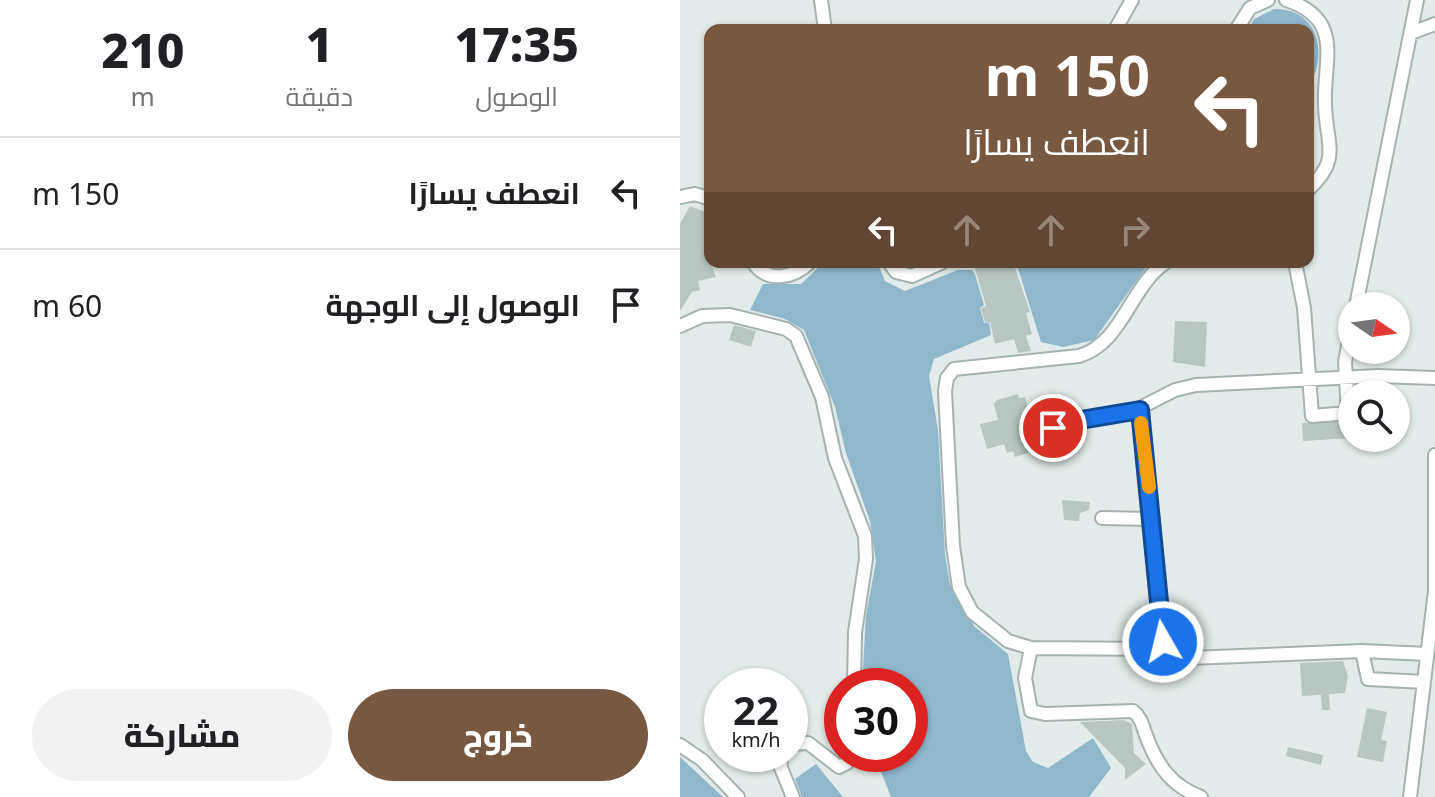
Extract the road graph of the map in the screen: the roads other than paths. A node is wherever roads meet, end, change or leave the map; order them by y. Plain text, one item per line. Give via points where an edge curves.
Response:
1 (821, 0) edge
2 (1132, 0) edge
3 (1268, 0) edge
4 (1286, 0) edge
5 (1416, 4) edge
6 (1435, 23) edge
7 (824, 24) edge
8 (1118, 24) edge
9 (1240, 24) edge
10 (1411, 33) junction
11 (1314, 184) edge
12 (680, 197) edge
13 (704, 197) edge
14 (759, 268) edge
15 (805, 268) edge
16 (893, 268) edge
17 (930, 268) edge
18 (1159, 268) edge
19 (1296, 268) edge
20 (1359, 292) edge
21 (680, 326) edge
22 (1347, 364) edge
23 (1346, 377) junction
24 (1435, 378) edge
25 (1307, 379) junction
26 (1140, 410) junction
27 (1056, 453) dead end
28 (1435, 455) edge
29 (1102, 518) dead end
30 (1151, 519) junction
31 (1031, 648) junction
32 (1166, 649) junction
33 (1362, 651) junction
34 (1427, 654) junction
35 (854, 668) edge
36 (1424, 682) junction
37 (808, 743) edge
38 (680, 745) edge
39 (824, 755) edge
40 (783, 772) edge
41 (738, 797) edge
42 (793, 797) edge
43 (1201, 797) edge
44 (1410, 797) edge

1 - 7 street
2 - 8 street
3 - 9 street via 1250,8
4 - 11 street via 1316,18 1329,45 1324,102 1330,162
5 - 6 street
5 - 10 street
6 - 10 street
10 - 20 street
12 - 13 street
14 - 15 street via 781,277
16 - 17 street via 912,276
18 - 31 street via 1143,281 1108,339 1087,354 954,369 947,378 950,513 959,587 980,620 1008,641
19 - 25 street
21 - 35 street via 702,316 730,315 796,336 822,397 835,458 865,536
22 - 23 street
23 - 24 street
23 - 25 street
23 - 25 street via 1348,413 1315,417 1310,413
25 - 26 street via 1196,385
26 - 27 street via 1059,424 1051,435
26 - 30 street
28 - 34 street via 1435,591
29 - 30 street
30 - 32 street via 1160,632
31 - 32 street
31 - 43 street via 1025,678 1031,711 1133,711 1162,770
32 - 33 street via 1189,658
33 - 34 street
33 - 36 street via 1368,679
34 - 36 street
36 - 44 street
37 - 39 street
38 - 41 street
40 - 42 street

